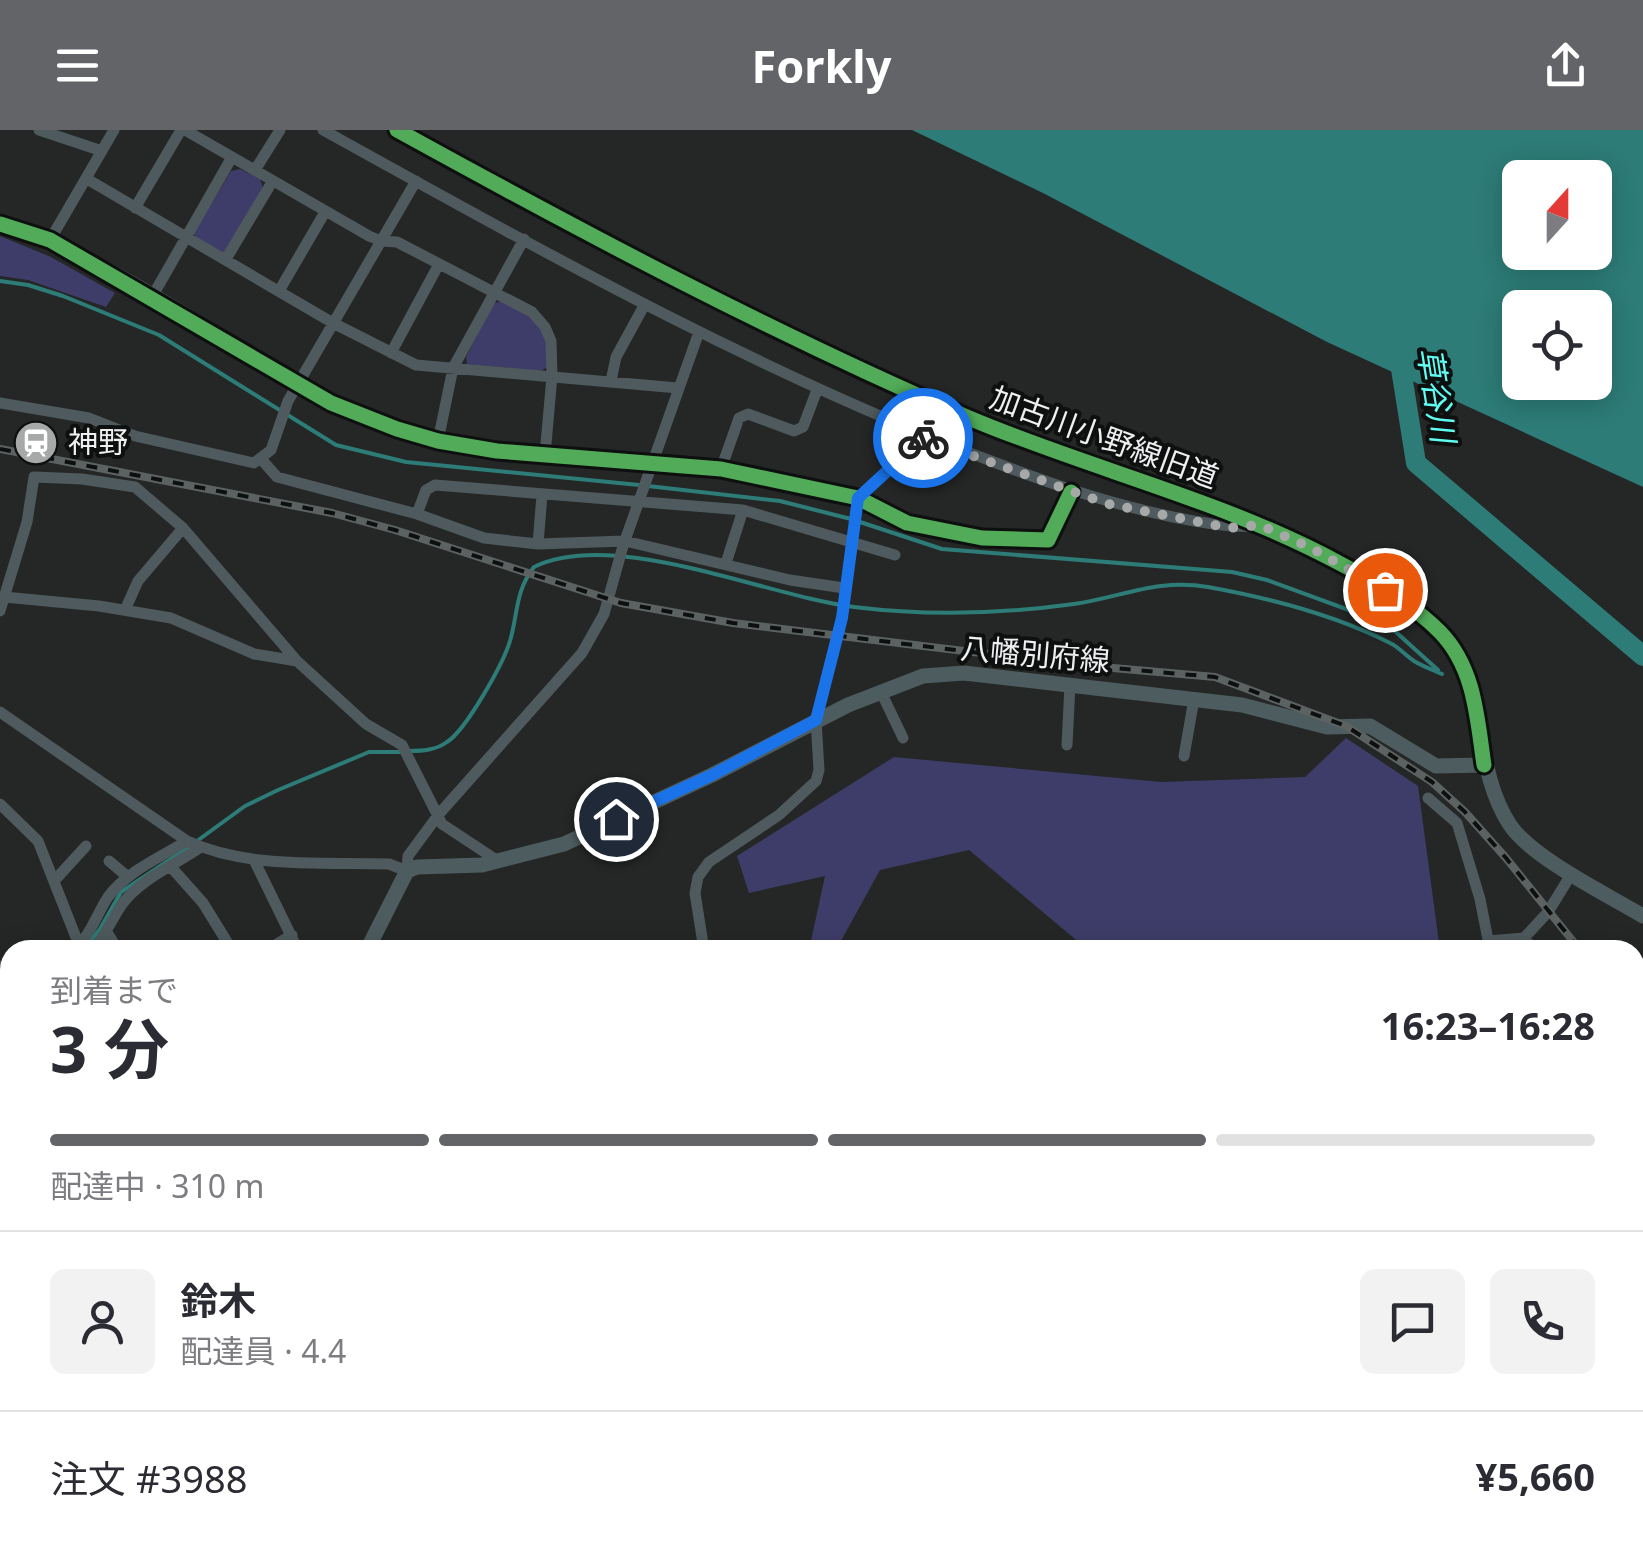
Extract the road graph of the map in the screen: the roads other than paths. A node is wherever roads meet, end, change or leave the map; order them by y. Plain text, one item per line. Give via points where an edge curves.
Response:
1 (39, 130) edge
2 (114, 130) edge
3 (183, 130) edge
4 (280, 130) edge
5 (323, 130) edge
6 (396, 130) edge
7 (102, 150) junction
8 (232, 157) junction
9 (255, 170) junction
10 (87, 179) junction
11 (416, 181) junction
12 (272, 182) junction
13 (136, 208) junction
14 (326, 212) junction
15 (0, 224) edge
16 (184, 237) junction
17 (524, 239) junction
18 (50, 240) junction
19 (381, 242) junction
20 (226, 260) junction
21 (439, 264) junction
22 (279, 292) junction
23 (494, 292) junction
24 (152, 297) junction
25 (644, 304) junction
26 (333, 324) junction
27 (699, 332) junction
28 (391, 352) junction
29 (453, 368) junction
30 (552, 376) junction
31 (611, 381) junction
32 (298, 384) junction
33 (678, 388) junction
34 (817, 390) junction
35 (0, 402) edge
36 (924, 436) junction
37 (438, 441) junction
38 (544, 455) junction
39 (262, 460) junction
40 (652, 463) junction
41 (721, 470) junction
42 (1071, 492) junction
43 (542, 495) junction
44 (638, 502) junction
45 (857, 502) junction
46 (743, 510) junction
47 (417, 514) junction
48 (1260, 525) junction
49 (184, 528) junction
50 (852, 539) junction
51 (624, 543) junction
52 (538, 544) junction
53 (895, 554) dead end
54 (726, 563) junction
55 (844, 588) junction
56 (4, 597) junction
57 (125, 610) junction
58 (0, 611) edge
59 (297, 661) junction
60 (1070, 685) junction
61 (881, 692) junction
62 (1194, 699) junction
63 (0, 712) edge
64 (816, 720) junction
65 (904, 738) dead end
66 (1066, 745) dead end
67 (1184, 756) dead end
68 (1484, 765) junction
69 (1428, 798) dead end
70 (0, 804) edge
71 (439, 814) junction
72 (187, 840) junction
73 (86, 846) dead end
74 (201, 847) junction
75 (254, 860) junction
76 (498, 860) junction
77 (109, 861) dead end
78 (172, 867) junction
79 (407, 872) junction
80 (1572, 874) junction
81 (128, 877) junction
82 (55, 880) junction
83 (1643, 916) edge
84 (108, 934) junction
85 (292, 935) junction
86 (1524, 938) joint
87 (80, 940) edge
88 (87, 940) edge
89 (96, 940) edge
90 (112, 940) edge
91 (226, 940) edge
92 (284, 940) edge
93 (294, 940) edge
94 (372, 940) edge
95 (703, 940) edge
96 (1488, 940) edge
97 (1514, 940) edge

1 - 7 street
2 - 7 street
3 - 8 street
3 - 13 street
4 - 9 street
5 - 11 street
6 - 48 street, 加古川小野線旧道 via 614,250 858,369 1008,435
7 - 10 street
8 - 9 street
8 - 16 street
9 - 12 street
10 - 13 street
10 - 18 street
11 - 17 street
11 - 19 street
12 - 14 street
12 - 20 street
13 - 16 street
14 - 19 street
14 - 22 street
15 - 18 street
16 - 20 street
16 - 24 street
17 - 23 street
17 - 25 street
18 - 24 street
19 - 21 street via 397,242
19 - 26 street
20 - 22 street
21 - 23 street
21 - 28 street
22 - 26 street
23 - 29 street
23 - 30 street via 532,312 545,327
24 - 32 street
25 - 27 street
25 - 31 street
26 - 28 street
26 - 32 street
27 - 33 street
27 - 34 street
28 - 29 street via 416,365
29 - 30 street
29 - 37 street
30 - 31 street
30 - 38 street
31 - 33 street
32 - 37 street
32 - 39 street
33 - 40 street
34 - 36 street
34 - 41 street via 803,427 794,431 748,414 738,418
35 - 39 street via 89,418 193,450
36 - 42 street
36 - 45 street
37 - 38 street
38 - 40 street
39 - 47 street via 277,476
40 - 41 street
40 - 44 street
41 - 45 street
42 - 45 street via 1048,540 982,538 906,523
42 - 48 street via 1229,528
43 - 44 street
43 - 47 street via 435,485 426,490
43 - 52 street
44 - 46 street
44 - 51 street
45 - 50 street
46 - 50 street
46 - 54 street
47 - 52 street via 484,538
48 - 68 street, 加古川小野線旧道 via 1365,577 1438,630 1458,653 1473,696
49 - 56 street via 135,487 34,477
49 - 57 street via 138,580
49 - 59 street
50 - 53 street
50 - 55 street
51 - 52 street
51 - 54 street
51 - 71 street via 604,614 582,652
54 - 55 street
55 - 64 street
56 - 57 street
56 - 58 street
57 - 59 street via 185,622 254,654
59 - 71 street via 366,724 402,745
60 - 61 street, 八幡別府線 via 964,673 923,676
60 - 62 street, 八幡別府線
60 - 66 street
61 - 64 street, 八幡別府線
61 - 65 street
62 - 67 street
62 - 68 street, 八幡別府線 via 1327,727 1370,726 1436,766
63 - 72 street
64 - 76 street, 八幡別府線 via 564,844
64 - 95 street via 819,770 810,790 717,855 698,876
68 - 80 street via 1512,829
69 - 96 street via 1457,823
70 - 82 street via 38,841
71 - 76 street via 442,824
71 - 79 street via 408,856
72 - 74 street
72 - 81 street
73 - 82 street
74 - 75 street
74 - 78 street
75 - 79 street via 389,864
75 - 85 street
76 - 79 street, 八幡別府線
77 - 81 street
78 - 84 street via 134,892
78 - 91 street
79 - 94 street
80 - 83 street
80 - 86 street
81 - 88 street via 109,896
82 - 87 street
84 - 89 street
84 - 90 street
85 - 92 street
85 - 93 street
86 - 97 street

